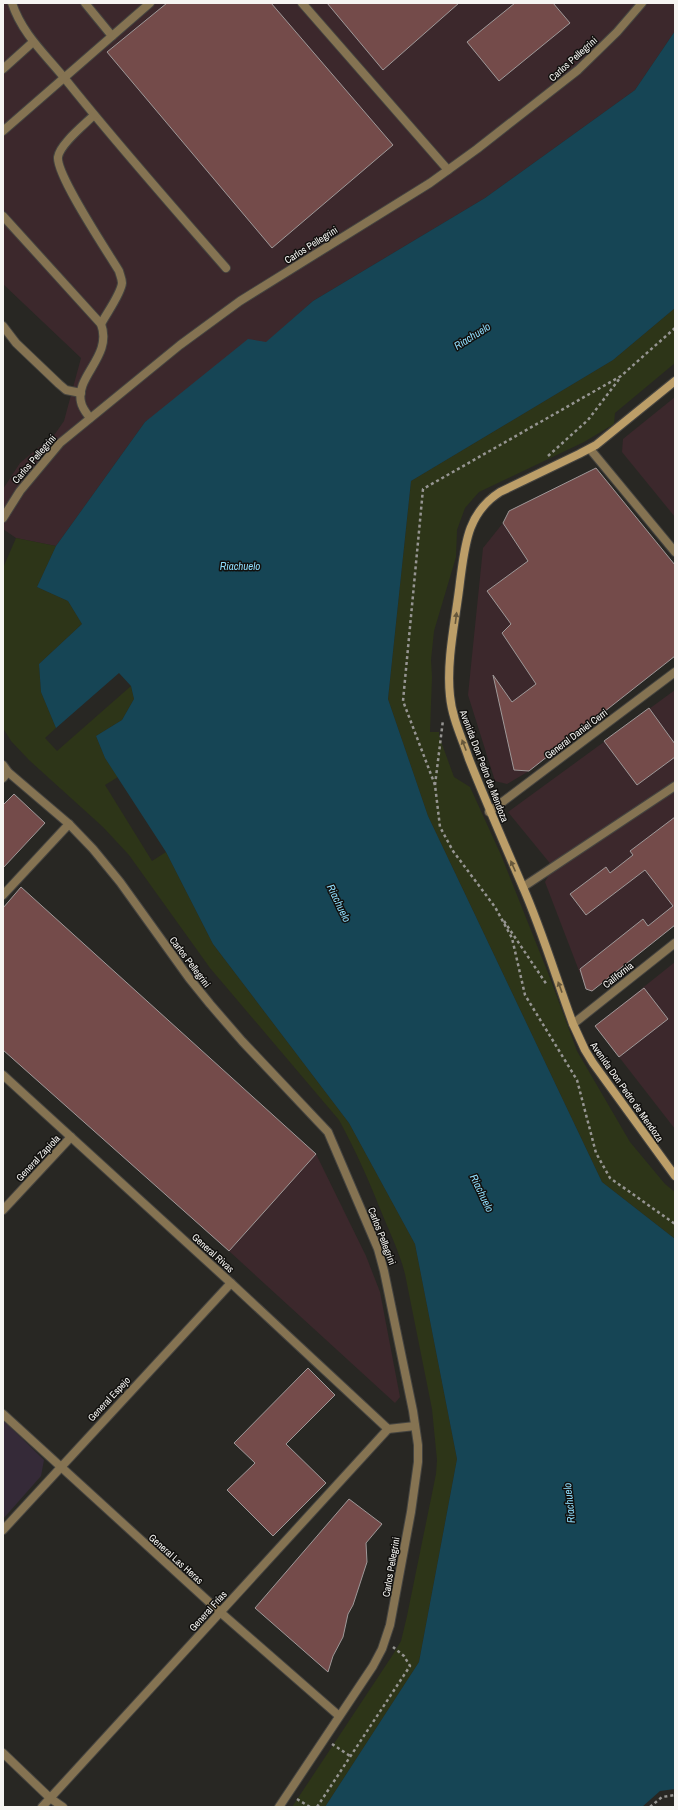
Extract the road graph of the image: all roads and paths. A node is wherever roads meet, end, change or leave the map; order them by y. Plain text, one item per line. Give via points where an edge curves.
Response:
1 (12, 3) edge
2 (85, 3) edge
3 (150, 3) edge
4 (302, 3) edge
5 (642, 3) edge
6 (112, 36) junction
7 (33, 42) junction
8 (3, 69) edge
9 (64, 78) junction
10 (94, 115) junction
11 (3, 131) edge
12 (448, 170) junction
13 (3, 216) edge
14 (226, 268) dead end
15 (101, 324) junction
16 (3, 326) edge
17 (675, 328) edge
18 (621, 376) junction
19 (675, 382) edge
20 (81, 393) junction
21 (90, 418) junction
22 (590, 449) junction
23 (548, 456) dead end
24 (3, 518) edge
25 (675, 552) edge
26 (675, 672) edge
27 (5, 772) edge
28 (675, 786) edge
29 (489, 812) junction
30 (69, 824) junction
31 (523, 887) junction
32 (3, 895) edge
33 (495, 907) junction
34 (675, 943) edge
35 (551, 991) dead end
36 (573, 1024) junction
37 (3, 1075) edge
38 (71, 1137) junction
39 (675, 1176) edge
40 (3, 1210) edge
41 (675, 1224) edge
42 (232, 1283) junction
43 (3, 1414) edge
44 (415, 1426) junction
45 (388, 1429) junction
46 (60, 1467) junction
47 (3, 1530) edge
48 (220, 1612) junction
49 (388, 1652) dead end
50 (338, 1715) junction
51 (334, 1737) dead end
52 (330, 1743) junction
53 (326, 1749) dead end
54 (3, 1754) edge
55 (350, 1756) junction
56 (675, 1795) edge
57 (50, 1798) junction
58 (292, 1802) dead end
59 (42, 1807) edge
60 (63, 1807) edge
61 (279, 1807) edge
62 (310, 1807) edge
63 (317, 1807) edge
64 (650, 1807) edge

1 - 7 street via 21,25
2 - 6 street
3 - 6 street
4 - 12 street
5 - 12 street, Carlos Pellegrini via 578,70
6 - 9 street
7 - 8 street
7 - 9 street
9 - 10 street
9 - 11 street
10 - 14 street
10 - 15 street via 62,148 58,157 66,182 122,279 119,292
12 - 21 street, Carlos Pellegrini via 240,301 180,345
13 - 15 street
15 - 20 street via 104,339 102,348
16 - 20 street via 59,384 66,390
17 - 18 path
18 - 23 path via 588,420
18 - 33 path via 423,489 403,701 435,785 440,827 453,851
19 - 22 main road, Avenida Don Pedro de Mendoza
20 - 21 street via 81,404
21 - 24 street, Carlos Pellegrini via 60,443 20,491
22 - 25 street
29 -> 22 main road, Avenida Don Pedro de Mendoza via 456,722 449,687 464,555 471,524 491,497
26 - 29 street, General Daniel Cerri
27 - 30 street, Carlos Pellegrini
28 - 31 street
31 -> 29 main road, Avenida Don Pedro de Mendoza
30 - 32 street
30 - 44 street, Carlos Pellegrini via 120,882 210,1004 328,1132 378,1249
36 -> 31 main road, Avenida Don Pedro de Mendoza
33 - 35 path
33 - 41 path via 512,938 525,995 577,1080 596,1153 610,1178
34 - 36 street, California
36 - 39 main road, Avenida Don Pedro de Mendoza via 593,1063
37 - 38 street, General Rivas
38 - 40 street, General Zapiola
38 - 42 street, General Rivas
42 - 45 street, General Rivas
42 - 46 street, General Espejo
43 - 46 street, General Las Heras
44 - 45 street
44 - 50 street, Carlos Pellegrini via 418,1451 416,1484 388,1636 363,1681
45 - 48 street, General Frías
46 - 47 street, General Espejo
46 - 48 street, General Las Heras
48 - 50 street, General Las Heras
48 - 57 street, General Frías
49 - 55 path via 393,1646 410,1666
50 - 61 street, Carlos Pellegrini
51 - 52 path
52 - 53 path
52 - 55 path
54 - 57 street
55 - 63 path
56 - 64 path via 662,1797
57 - 59 street, General Frías
57 - 60 street
58 - 62 path via 295,1798

